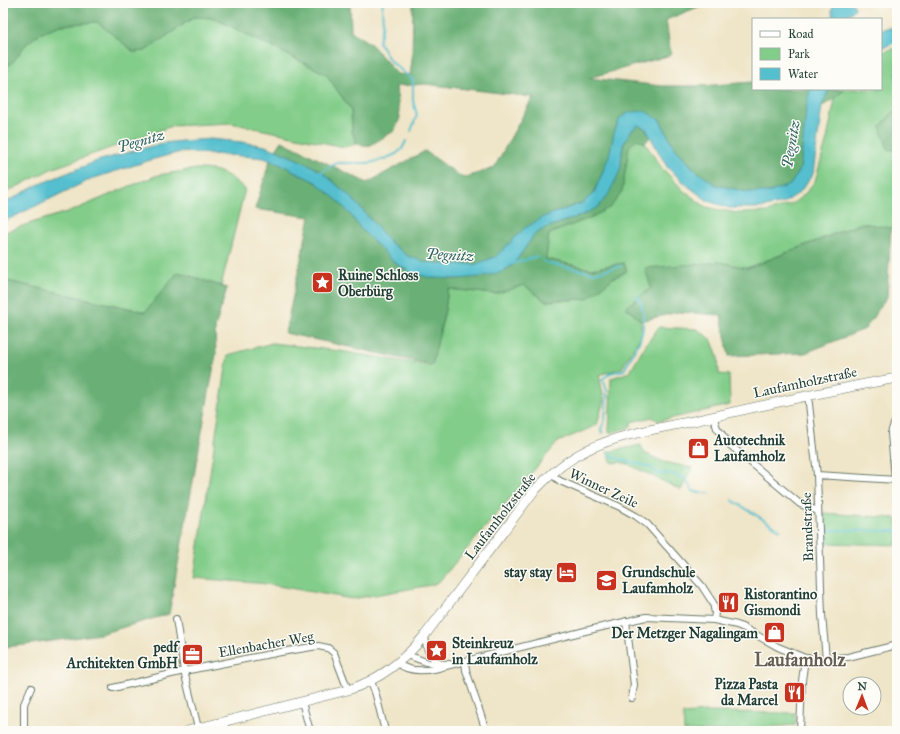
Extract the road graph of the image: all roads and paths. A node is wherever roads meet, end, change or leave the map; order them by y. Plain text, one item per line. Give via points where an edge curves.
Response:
1 (897, 378) edge
2 (808, 395) junction
3 (713, 416) junction
4 (894, 424) dead end
5 (551, 474) junction
6 (816, 475) junction
7 (896, 480) edge
8 (818, 511) junction
9 (176, 619) dead end
10 (714, 620) junction
11 (626, 621) junction
12 (425, 635) junction
13 (897, 645) edge
14 (408, 655) junction
15 (806, 658) junction
16 (826, 659) junction
17 (465, 661) junction
18 (439, 663) junction
19 (398, 664) junction
20 (451, 664) junction
21 (184, 671) junction
22 (371, 681) junction
23 (31, 688) dead end
24 (113, 688) dead end
25 (348, 690) junction
26 (632, 698) dead end
27 (302, 702) junction
28 (225, 726) edge
29 (198, 728) junction
30 (24, 731) edge
31 (187, 731) edge
32 (310, 731) edge
33 (385, 731) edge
34 (486, 731) edge
35 (800, 731) edge

1 - 2 main road, Laufamholzstraße
2 - 3 main road, Laufamholzstraße
2 - 6 street, Brandstraße
3 - 5 main road, Laufamholzstraße via 608,442 578,455
3 - 8 street via 717,428 730,445 800,504
4 - 7 street via 891,433
5 - 10 street, Winner Zeile via 560,481 627,510 647,524 706,591 713,603
5 - 12 main road, Laufamholzstraße via 527,499
6 - 7 street
6 - 8 street, Brandstraße
8 - 16 street, Brandstraße
9 - 21 street
10 - 11 street via 646,617
10 - 15 street via 744,628 778,648
11 - 17 street
11 - 26 street via 634,686
12 - 14 main road, Laufamholzstraße
12 - 18 street via 429,654
13 - 16 street via 848,657
14 - 18 street
14 - 19 main road, Laufamholzstraße
15 - 16 street
15 - 35 street via 802,681
17 - 20 street
17 - 34 street
18 - 20 street
19 - 20 street via 407,669 428,670
19 - 22 main road, Laufamholzstraße
21 - 24 street, Ellenbacher Weg
21 - 25 street, Ellenbacher Weg via 324,646 334,653
21 - 29 street
22 - 25 main road, Laufamholzstraße
22 - 33 street
23 - 30 street via 24,704
25 - 27 main road, Laufamholzstraße
27 - 28 main road, Laufamholzstraße
27 - 32 street
28 - 29 main road, Laufamholzstraße
29 - 31 main road, Laufamholzstraße

